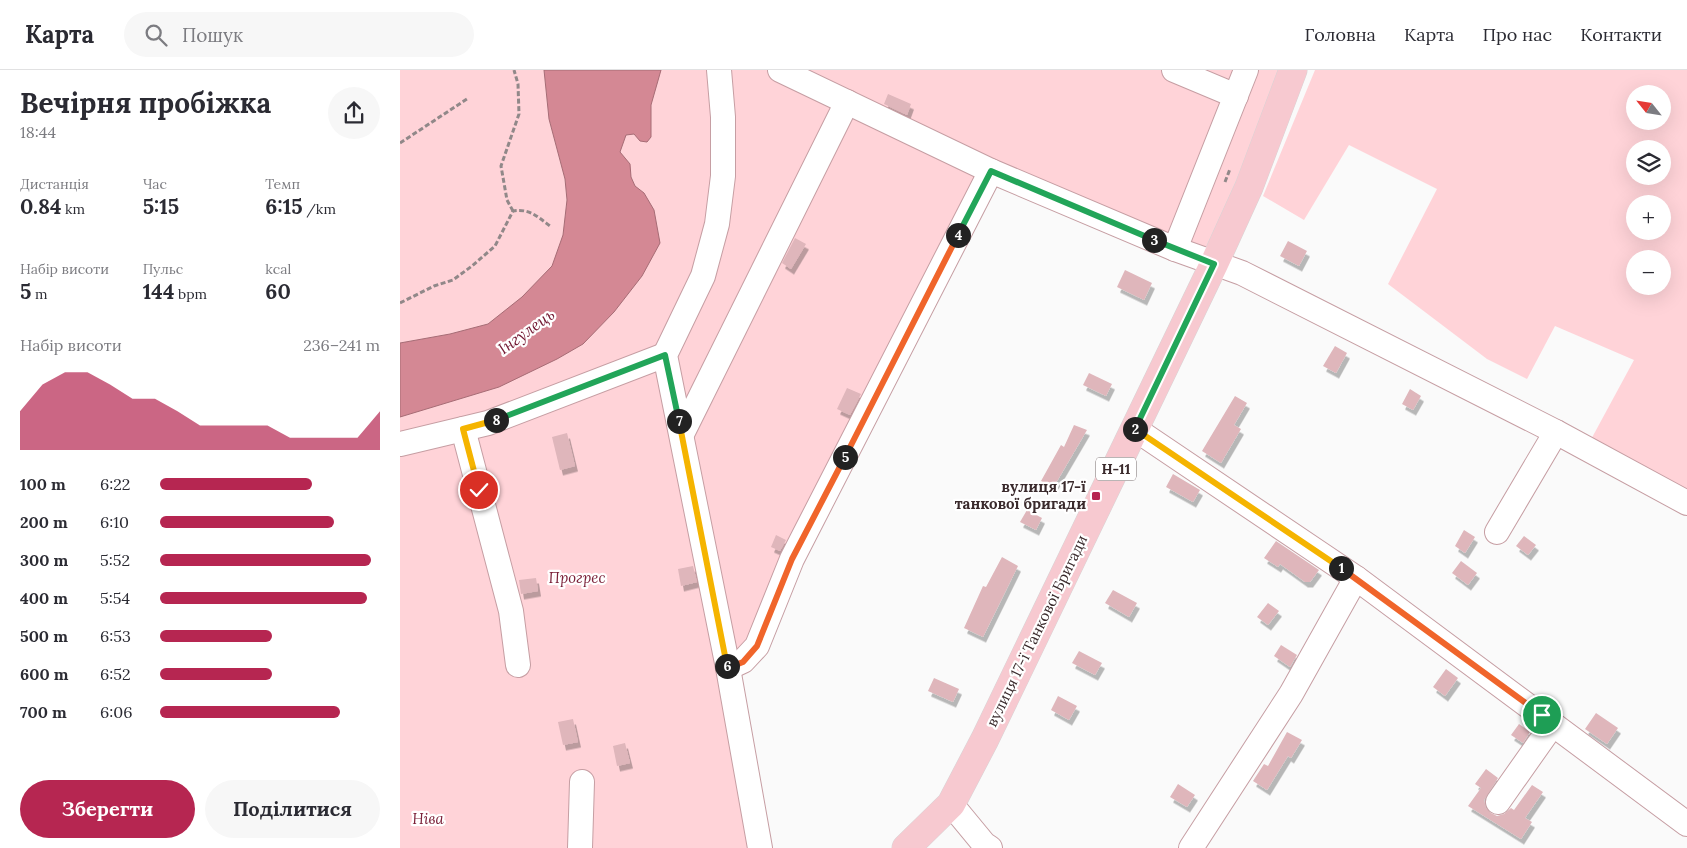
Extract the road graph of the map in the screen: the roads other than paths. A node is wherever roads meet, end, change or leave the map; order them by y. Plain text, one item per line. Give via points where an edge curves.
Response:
1 (718, 70) edge
2 (780, 70) edge
3 (1174, 70) edge
4 (1246, 70) edge
5 (1293, 70) edge
6 (1236, 96) junction
7 (847, 102) junction
8 (991, 171) junction
9 (1175, 249) junction
10 (1214, 264) junction
11 (665, 355) junction
12 (463, 429) junction
13 (1135, 429) junction
14 (1556, 432) junction
15 (682, 434) junction
16 (400, 444) edge
17 (1687, 503) edge
18 (1497, 532) dead end
19 (1356, 578) junction
20 (518, 665) dead end
21 (728, 668) junction
22 (1553, 724) junction
23 (582, 782) dead end
24 (1498, 802) dead end
25 (951, 804) junction
26 (1687, 824) edge
27 (985, 847) edge
28 (580, 848) edge
29 (760, 848) edge
30 (906, 848) edge
31 (1191, 848) edge

1 - 11 street via 723,117 723,176 717,224 703,276
2 - 7 street
3 - 6 street
4 - 6 street
5 - 10 main road, вулиця 17-ї Танкової Бригади / Н-11
6 - 9 street
7 - 8 street
7 - 15 street
8 - 9 street
8 - 21 street via 792,559 757,646 743,662
9 - 10 street
10 - 13 main road, вулиця 17-ї Танкової Бригади / Н-11
10 - 14 street via 1242,273
11 - 12 street via 488,423
11 - 15 street
12 - 16 street
12 - 20 street via 511,610
13 - 19 street
13 - 25 main road, вулиця 17-ї Танкової Бригади / Н-11
14 - 17 street
14 - 18 street
15 - 21 street
19 - 22 street
19 - 31 street via 1291,694
21 - 29 street
22 - 24 street
22 - 26 street
23 - 28 street
25 - 27 street
25 - 30 main road, вулиця 17-ї Танкової Бригади / Н-11

